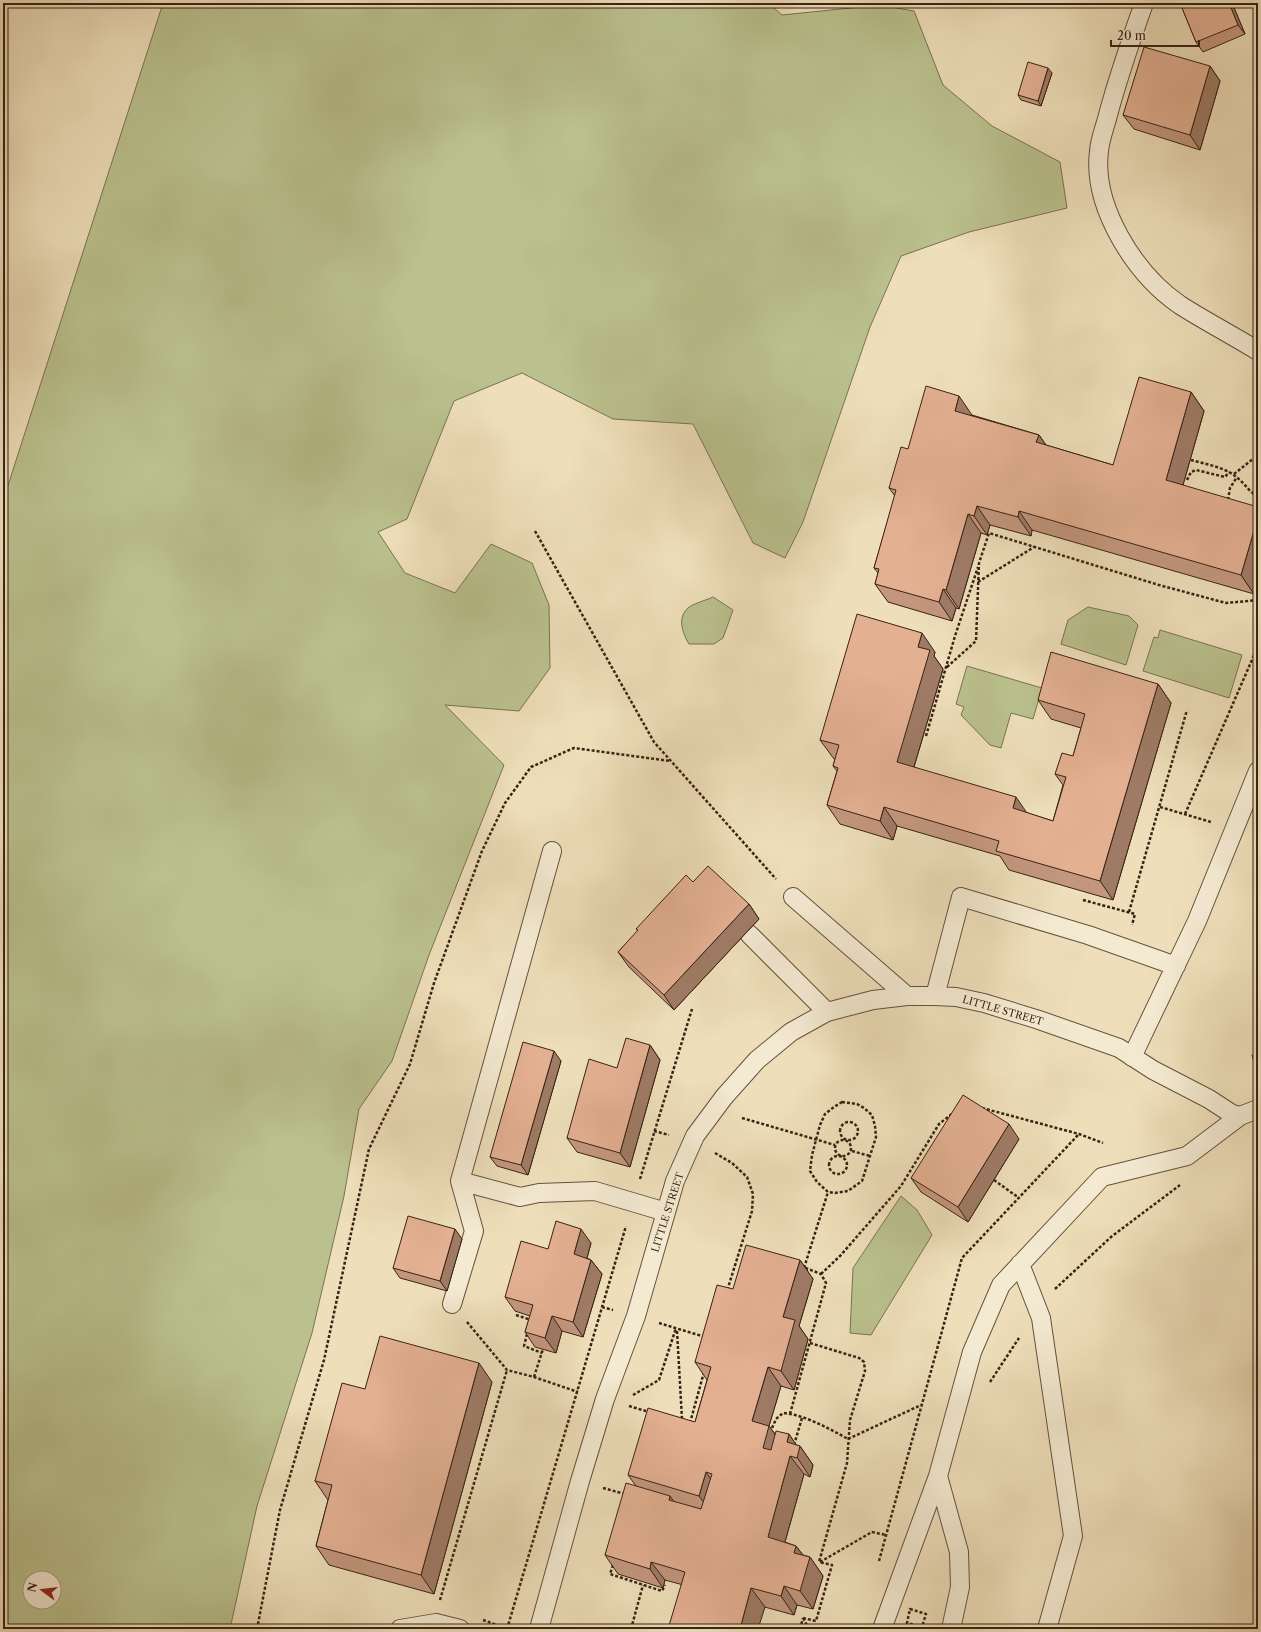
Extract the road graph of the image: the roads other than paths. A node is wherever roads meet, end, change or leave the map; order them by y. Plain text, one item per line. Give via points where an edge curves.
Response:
1 (1144, 3) edge
2 (1258, 351) edge
3 (1258, 771) edge
4 (552, 851) dead end
5 (793, 897) road end
6 (748, 934) dead end
7 (1176, 966) junction
8 (908, 996) junction
9 (935, 996) junction
10 (826, 1012) junction
11 (1132, 1057) junction
12 (1258, 1109) edge
13 (1240, 1116) junction
14 (460, 1180) junction
15 (666, 1212) junction
16 (1020, 1264) junction
17 (452, 1304) dead end
18 (938, 1476) junction
19 (400, 1629) edge
20 (460, 1629) edge
21 (539, 1629) edge
22 (882, 1629) edge
23 (951, 1629) edge
24 (1047, 1629) edge

1 - 2 lane via 1116,84 1099,150 1098,164 1107,212 1119,238 1143,272 1160,289 1179,304
3 - 7 lane
4 - 14 lane
5 - 8 lane
6 - 10 lane
7 - 9 lane via 1088,935 961,897
7 - 11 lane
8 - 9 lane, LITTLE STREET
8 - 10 lane, LITTLE STREET via 873,1000
9 - 11 lane, LITTLE STREET via 984,1003 1039,1020 1119,1048
10 - 15 lane, LITTLE STREET via 791,1032 757,1060 724,1097 691,1144 675,1181
11 - 13 lane, LITTLE STREET via 1232,1114
12 - 13 lane
13 - 16 lane via 1187,1156 1102,1177
14 - 15 lane via 520,1197 539,1193 595,1191
14 - 17 lane via 474,1231
15 - 21 lane, LITTLE STREET via 636,1316 605,1399 580,1481
16 - 18 lane via 1001,1285 972,1352
16 - 24 lane via 1041,1318 1073,1536
18 - 22 lane
18 - 23 lane via 959,1552 960,1587
19 - 20 lane via 436,1623

